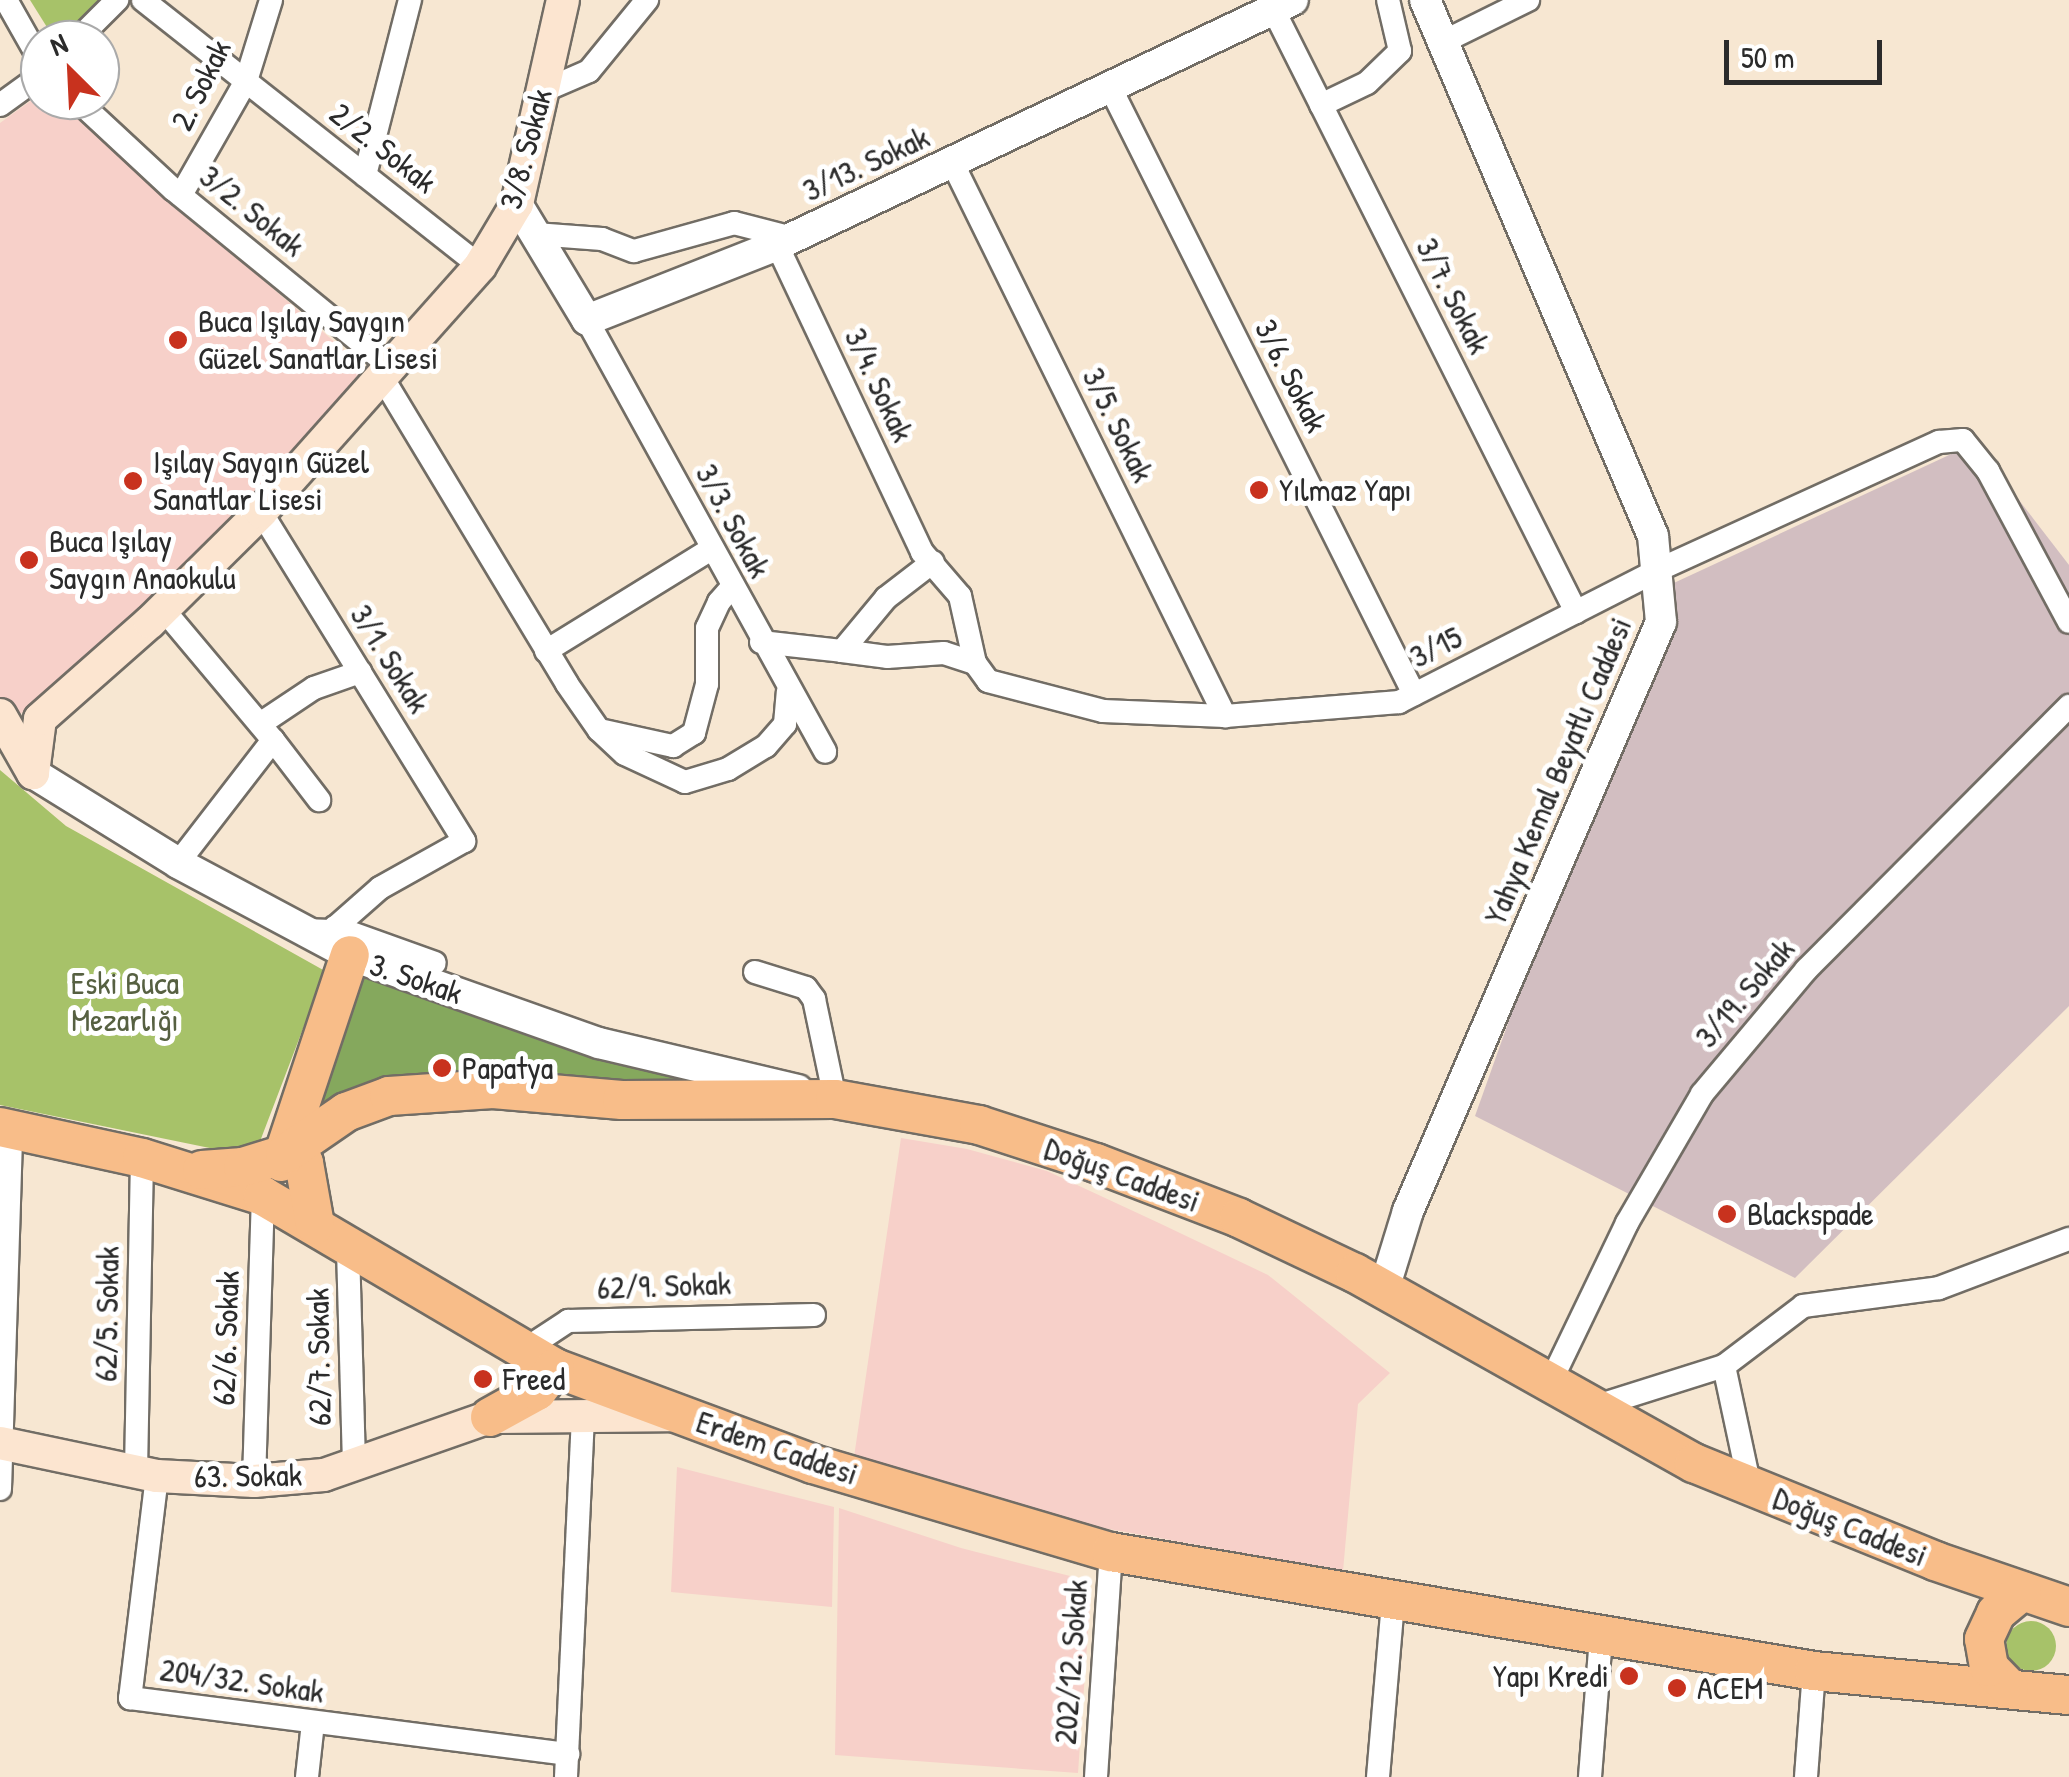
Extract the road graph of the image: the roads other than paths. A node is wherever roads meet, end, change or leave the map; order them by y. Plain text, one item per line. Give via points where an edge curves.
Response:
1 (6, 0) edge
2 (117, 0) edge
3 (142, 0) edge
4 (271, 0) edge
5 (410, 0) edge
6 (563, 0) edge
7 (647, 0) edge
8 (1388, 0) edge
9 (1425, 0) edge
10 (1528, 0) edge
11 (1283, 5) edge
12 (97, 20) edge
13 (20, 25) edge
14 (1443, 42) junction
15 (246, 81) junction
16 (1110, 87) junction
17 (543, 90) junction
18 (1321, 105) junction
19 (99, 120) edge
20 (952, 162) junction
21 (366, 175) junction
22 (181, 195) junction
23 (516, 204) junction
24 (534, 234) junction
25 (785, 241) junction
26 (480, 266) junction
27 (587, 320) junction
28 (386, 372) junction
29 (261, 512) junction
30 (711, 549) junction
31 (928, 557) junction
32 (1658, 570) junction
33 (732, 587) junction
34 (163, 609) junction
35 (1576, 612) junction
36 (2069, 622) edge
37 (761, 642) junction
38 (546, 650) junction
39 (842, 651) junction
40 (975, 664) junction
41 (360, 672) junction
42 (788, 692) junction
43 (1414, 694) junction
44 (2069, 706) edge
45 (0, 715) edge
46 (1225, 716) junction
47 (599, 730) junction
48 (267, 732) junction
49 (0, 741) edge
50 (825, 752) dead end
51 (33, 772) junction
52 (319, 800) dead end
53 (178, 863) junction
54 (343, 942) junction
55 (435, 964) dead end
56 (755, 972) dead end
57 (835, 1099) junction
58 (5, 1129) edge
59 (285, 1154) junction
60 (151, 1160) junction
61 (263, 1196) junction
62 (315, 1224) junction
63 (2069, 1239) edge
64 (348, 1249) junction
65 (1384, 1289) junction
66 (814, 1315) dead end
67 (540, 1359) junction
68 (1724, 1366) junction
69 (1551, 1382) junction
70 (1594, 1406) junction
71 (681, 1415) junction
72 (490, 1417) junction
73 (583, 1417) junction
74 (2, 1443) edge
75 (354, 1463) junction
76 (146, 1473) junction
77 (254, 1481) junction
78 (1750, 1487) junction
79 (0, 1489) edge
80 (1112, 1552) junction
81 (2022, 1591) junction
82 (1393, 1601) junction
83 (2068, 1610) edge
84 (1601, 1637) junction
85 (1814, 1671) junction
86 (2047, 1686) edge
87 (313, 1723) junction
88 (567, 1766) edge
89 (307, 1777) edge
90 (1096, 1777) edge
91 (1378, 1777) edge
92 (1590, 1777) edge
93 (1806, 1777) edge

1 - 13 street
2 - 12 street
3 - 15 street, 2/2. Sokak
4 - 15 street, 2. Sokak
5 - 21 street
6 - 17 main road, 3/8. Sokak
7 - 17 street via 589,71
8 - 18 street via 1400,52 1368,83
9 - 14 street, Yahya Kemal Beyatlı Caddesi
10 - 14 street
11 - 16 street, 3/13. Sokak
11 - 18 street, 3/7. Sokak
14 - 32 street, Yahya Kemal Beyatlı Caddesi via 1653,536
15 - 21 street, 2/2. Sokak
15 - 22 street, 2. Sokak
16 - 20 street, 3/13. Sokak
16 - 43 street, 3/6. Sokak
17 - 23 main road, 3/8. Sokak
18 - 35 street, 3/7. Sokak
19 - 22 street, 3/2. Sokak
20 - 25 street, 3/13. Sokak
20 - 46 street, 3/5. Sokak
21 - 26 street, 2/2. Sokak
22 - 28 street, 3/2. Sokak
23 - 24 street
23 - 26 main road, 3/8. Sokak
24 - 25 street via 602,239 634,251 734,223
24 - 27 street
25 - 27 street, 3/13. Sokak
25 - 31 street, 3/4. Sokak
26 - 28 main road, 3/8. Sokak
27 - 30 street, 3/3. Sokak
28 - 29 main road, 3/8. Sokak
28 - 38 street, 3/2. Sokak
29 - 34 main road, 3/8. Sokak
29 - 41 street, 3/1. Sokak
30 - 33 street, 3/3. Sokak
30 - 38 street
31 - 39 street
31 - 40 street, 3/4. Sokak via 965,609
32 - 35 street, 3/15
32 - 36 street via 1940,442 1963,440 1988,471
32 - 65 street, Yahya Kemal Beyatlı Caddesi via 1662,622 1408,1211
33 - 37 street, 3/3. Sokak
33 - 47 street via 708,628 707,684 694,734 673,746
34 - 48 street
34 - 51 main road, 3/8. Sokak via 40,719
35 - 43 street, 3/15
37 - 39 street, 3/15
37 - 42 street, 3/3. Sokak
38 - 47 street, 3/2. Sokak
39 - 40 street, 3/15 via 887,657 944,652
40 - 46 street, 3/15 via 988,681 1102,711
41 - 48 street via 314,688
41 - 54 street, 3/1. Sokak via 464,840 380,888
42 - 47 street, 3/2. Sokak via 785,724 766,746 728,769 685,782 625,754
42 - 50 street, 3/3. Sokak
43 - 46 street, 3/15 via 1399,702
44 - 69 street, 3/19. Sokak via 1806,970 1702,1094 1627,1223
45 - 51 main road, 3. Sokak
48 - 52 street
48 - 53 street
49 - 51 main road, 3. Sokak
51 - 53 street, 3. Sokak
53 - 54 street, 3. Sokak via 302,930
54 - 55 street
54 - 57 street, 3. Sokak via 600,1043
54 - 59 main road
56 - 57 street via 797,984 814,998
57 - 59 main road, Doğuş Caddesi via 622,1100 492,1089 389,1096 346,1112
57 - 65 main road, Doğuş Caddesi via 979,1125 1096,1163 1239,1218
58 - 60 main road, Erdem Caddesi
58 - 74 street
59 - 60 main road, Doğuş Caddesi via 213,1172
59 - 61 main road
59 - 62 main road via 304,1162
60 - 61 main road, Erdem Caddesi
60 - 76 street, 62/5. Sokak
61 - 62 main road, Erdem Caddesi
61 - 77 street, 62/6. Sokak
62 - 64 main road, Erdem Caddesi
63 - 68 street via 1940,1288 1803,1306
64 - 67 main road, Erdem Caddesi
64 - 75 street, 62/7. Sokak
65 - 69 main road, Doğuş Caddesi
66 - 67 street, 62/9. Sokak via 568,1321
67 - 71 main road, Erdem Caddesi
67 - 72 main road via 537,1391
68 - 70 street
68 - 78 street
69 - 70 main road, Doğuş Caddesi
70 - 78 main road, Doğuş Caddesi via 1652,1442
71 - 73 main road, 63. Sokak
71 - 80 main road, Erdem Caddesi via 813,1464
72 - 73 main road, 63. Sokak
72 - 75 main road, 63. Sokak
73 - 88 street
74 - 76 main road, 63. Sokak
74 - 79 street
75 - 77 main road, 63. Sokak via 324,1475
76 - 77 main road, 63. Sokak
76 - 87 street, 204/32. Sokak via 130,1698
78 - 81 main road, Doğuş Caddesi
80 - 82 main road, Erdem Caddesi
80 - 90 street, 202/12. Sokak
81 - 83 main road, Doğuş Caddesi
81 - 86 main road via 1996,1613 1984,1639 1989,1667
82 - 84 main road, Erdem Caddesi
82 - 91 street
84 - 85 main road
84 - 92 street
85 - 86 main road via 1914,1684
85 - 93 street
87 - 88 street, 204/32. Sokak
87 - 89 street

